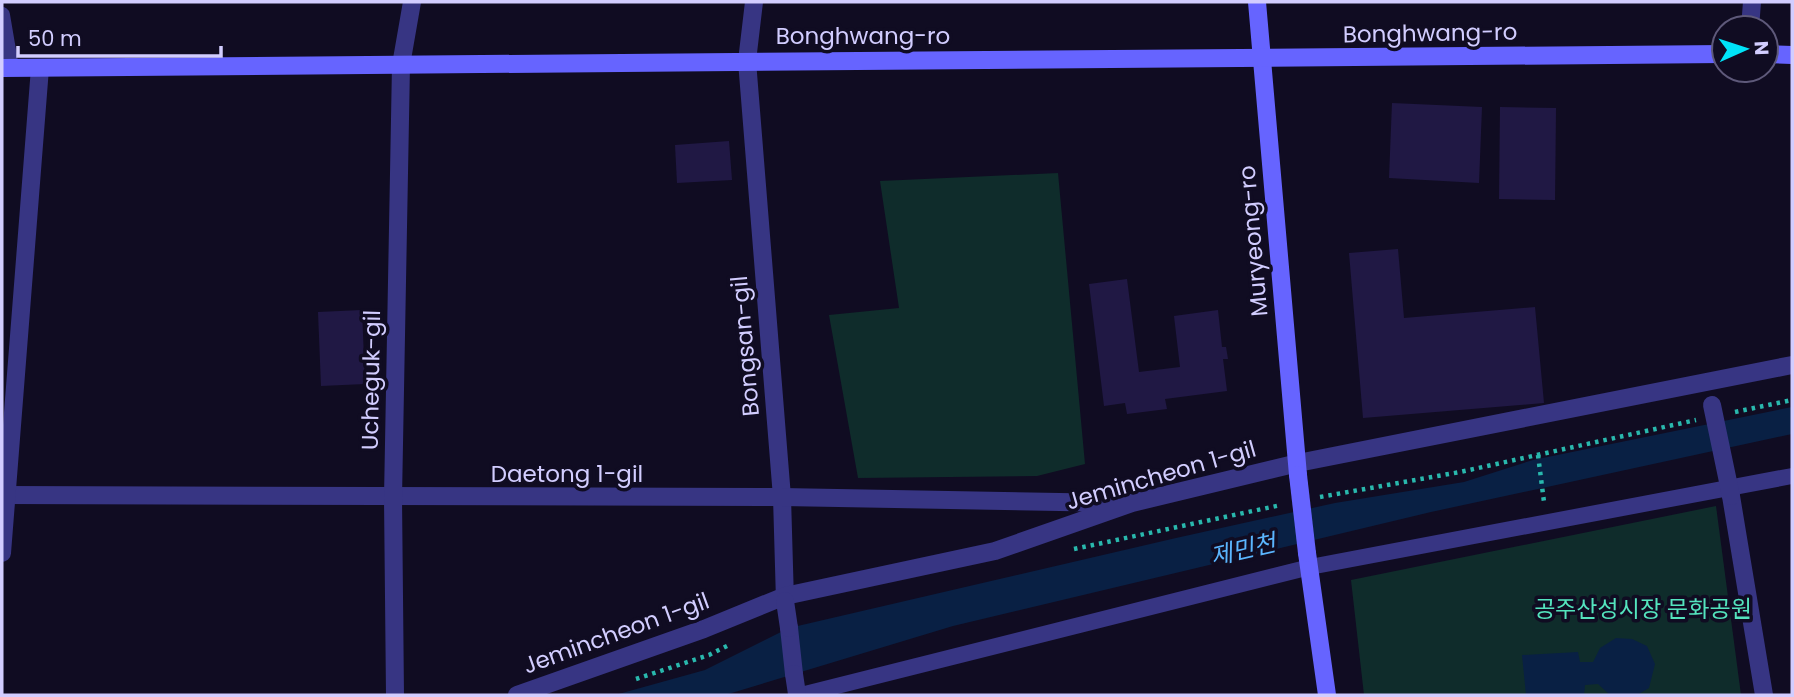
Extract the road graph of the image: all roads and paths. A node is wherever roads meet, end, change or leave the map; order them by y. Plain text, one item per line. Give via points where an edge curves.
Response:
1 (412, 2) edge
2 (754, 2) edge
3 (1256, 2) edge
4 (2, 15) edge
5 (1710, 54) edge
6 (1260, 59) junction
7 (747, 61) junction
8 (401, 65) junction
9 (6, 68) edge
10 (40, 68) junction
11 (1792, 365) edge
12 (1706, 382) junction
13 (1792, 400) edge
14 (1709, 411) junction
15 (1733, 412) dead end
16 (1538, 454) junction
17 (1298, 469) junction
18 (1792, 476) edge
19 (4, 495) edge
20 (782, 497) junction
21 (393, 499) junction
22 (1309, 500) dead end
23 (1132, 503) junction
24 (1282, 505) dead end
25 (1545, 506) dead end
26 (1069, 550) dead end
27 (2, 553) edge
28 (1308, 560) junction
29 (785, 599) junction
30 (732, 644) dead end
31 (630, 681) dead end
32 (395, 695) edge
33 (517, 695) edge
34 (798, 695) edge
35 (1327, 695) edge
36 (1764, 695) edge

1 - 8 street, Ucheguk-gil
2 - 7 street, Bongsan-gil
3 - 6 main road, Muryeong-ro
4 - 9 lane
5 - 6 main road, Bonghwang-ro
6 - 7 main road, Bonghwang-ro
6 - 17 main road, Muryeong-ro
7 - 8 main road, Bonghwang-ro
7 - 20 street, Bongsan-gil
8 - 10 main road, Bonghwang-ro
8 - 21 street, Ucheguk-gil
9 - 10 main road, Bonghwang-ro
10 - 19 street
11 - 12 street, Jemincheon 1-gil
12 - 14 street
12 - 17 street, Jemincheon 1-gil
13 - 15 path
14 - 16 path
14 - 36 street, bridge via 1731,496
16 - 22 path
16 - 25 path
17 - 23 street, Jemincheon 1-gil
17 - 28 main road, Muryeong-ro, bridge
18 - 28 lane
19 - 21 street, Daetong 1-gil
19 - 27 street
20 - 21 street, Daetong 1-gil
20 - 23 street, Daetong 1-gil
20 - 29 street, Bongsan-gil
21 - 32 street, Ucheguk-gil
23 - 29 street, Jemincheon 1-gil via 995,551
24 - 26 path
28 - 34 lane
28 - 35 main road
29 - 33 street, Jemincheon 1-gil
29 - 34 street, Bongsan-gil, bridge
30 - 31 path

